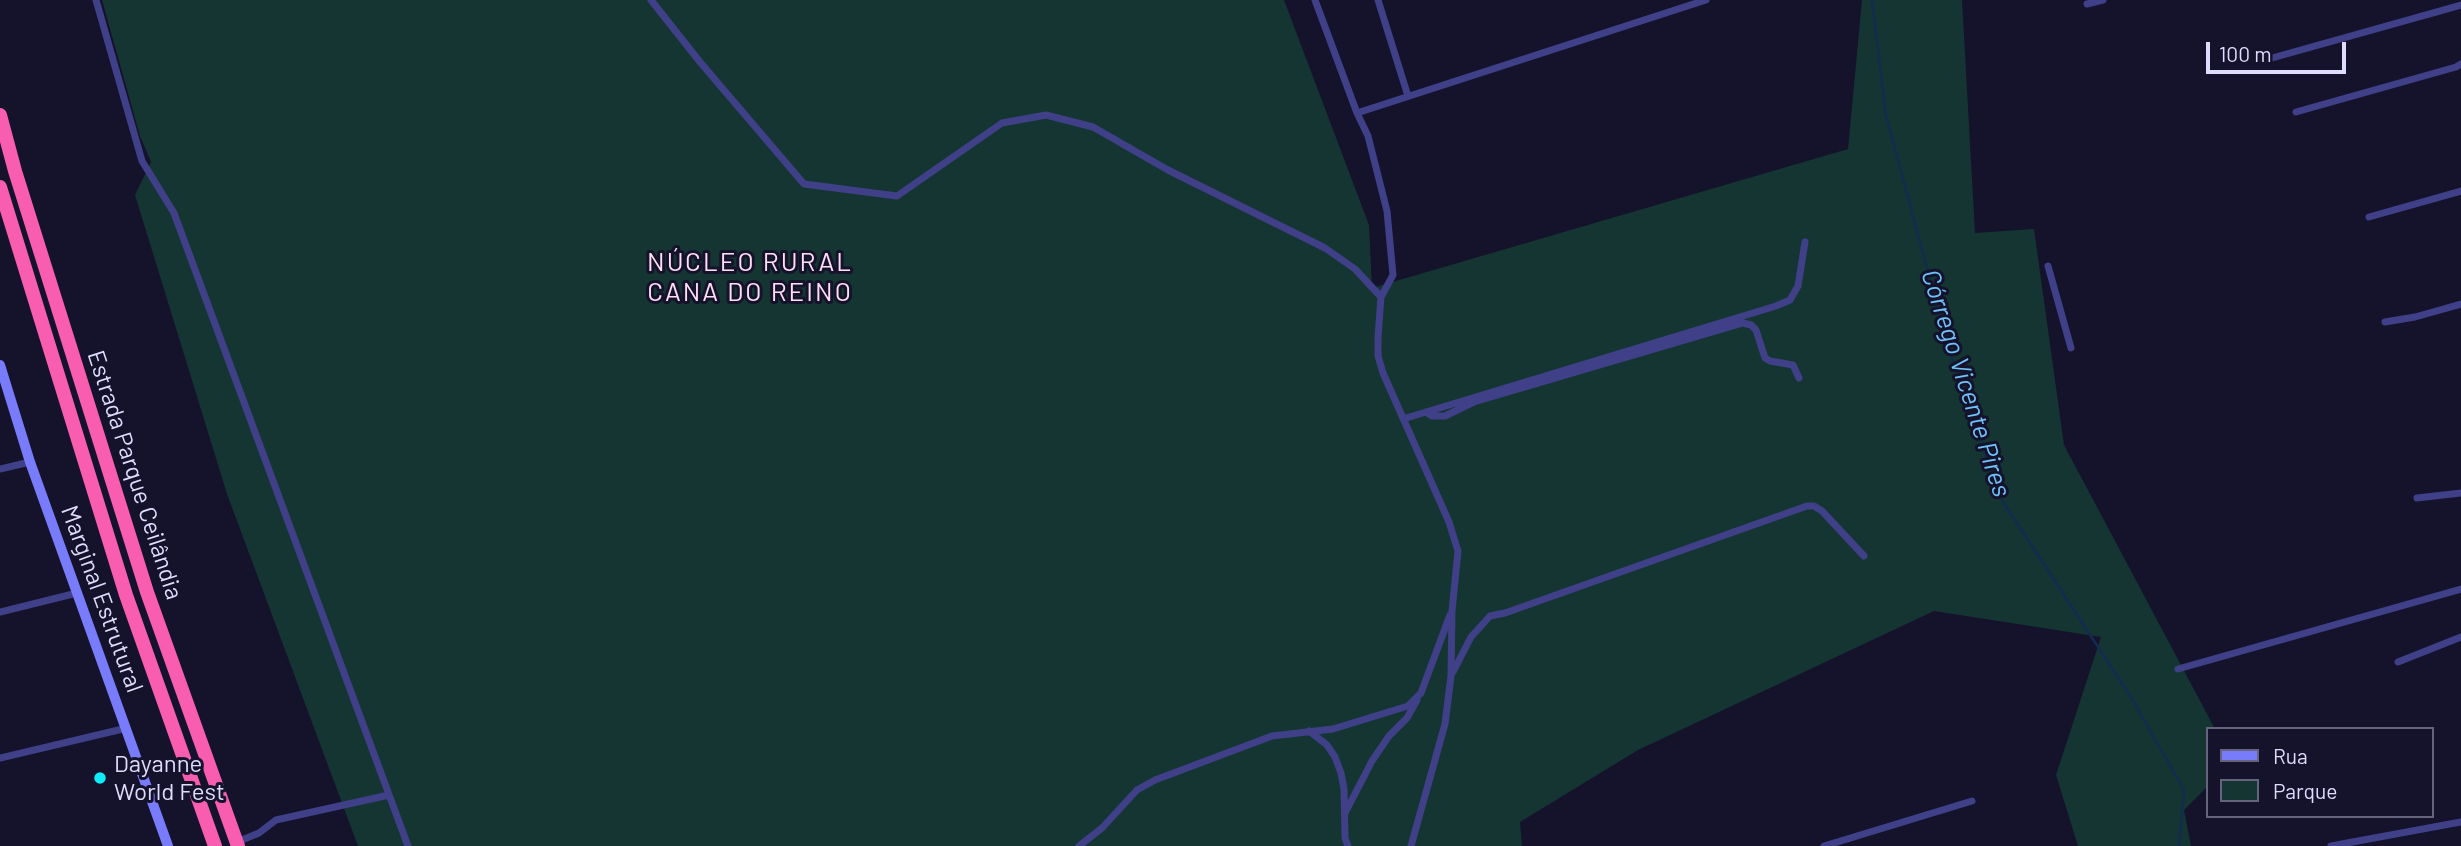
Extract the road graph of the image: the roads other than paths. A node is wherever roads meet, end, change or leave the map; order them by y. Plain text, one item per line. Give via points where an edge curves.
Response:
1 (96, 0) edge
2 (651, 0) edge
3 (1315, 0) edge
4 (1378, 0) edge
5 (1706, 0) edge
6 (2103, 0) edge
7 (2087, 4) dead end
8 (2461, 5) edge
9 (2265, 60) dead end
10 (2461, 64) edge
11 (1408, 96) junction
12 (2296, 112) dead end
13 (1357, 113) junction
14 (0, 114) edge
15 (0, 187) edge
16 (2461, 191) edge
17 (2369, 217) dead end
18 (1805, 242) dead end
19 (2048, 266) dead end
20 (1381, 296) junction
21 (2461, 303) edge
22 (2385, 321) dead end
23 (2071, 348) dead end
24 (0, 365) edge
25 (1799, 378) dead end
26 (1426, 412) junction
27 (1403, 419) junction
28 (30, 462) junction
29 (0, 469) edge
30 (2461, 494) edge
31 (2417, 498) dead end
32 (1864, 556) dead end
33 (2461, 589) edge
34 (77, 593) junction
35 (1451, 611) junction
36 (0, 612) edge
37 (2461, 637) edge
38 (2398, 662) dead end
39 (2178, 669) dead end
40 (1451, 676) junction
41 (1421, 693) junction
42 (128, 728) junction
43 (1308, 731) junction
44 (0, 758) edge
45 (389, 795) junction
46 (1972, 801) dead end
47 (1345, 813) junction
48 (2461, 822) edge
49 (237, 844) edge
50 (168, 846) edge
51 (215, 846) edge
52 (408, 846) edge
53 (1079, 846) edge
54 (1348, 846) edge
55 (1411, 846) edge
56 (1824, 846) edge
57 (2331, 846) edge

1 - 45 street via 142,161 174,213
2 - 20 street via 804,184 897,196 1002,122 1046,116 1093,127 1325,248
3 - 13 street
4 - 11 street
5 - 11 street
6 - 7 street
8 - 9 street
10 - 12 street
11 - 13 street
13 - 20 street via 1368,136 1387,211 1393,275
14 - 49 highway, Estrada Parque Ceilândia via 147,592
15 - 51 highway, Estrada Parque Ceilândia via 126,595
16 - 17 street
18 - 26 street via 1798,286 1790,300
19 - 23 street
20 - 27 street via 1378,356
21 - 22 street
24 - 28 street, Marginal Estrutural
25 - 26 street via 1793,365 1766,358 1756,330 1744,323 1474,402 1445,416
26 - 27 street
27 - 35 street via 1450,522 1458,551
28 - 29 street
28 - 34 street, Marginal Estrutural
30 - 31 street
32 - 40 street via 1822,511 1807,506 1490,616 1471,637
33 - 39 street
34 - 36 street
34 - 42 street, Marginal Estrutural
35 - 40 street
35 - 41 street
37 - 38 street
40 - 55 street via 1445,724
41 - 43 street via 1408,706 1333,729
41 - 47 street via 1373,761
42 - 44 street
42 - 50 street, Marginal Estrutural
43 - 47 street via 1335,757
43 - 53 street via 1272,736 1137,790
45 - 49 street via 276,820
45 - 52 street
46 - 56 street
47 - 54 street
48 - 57 street

